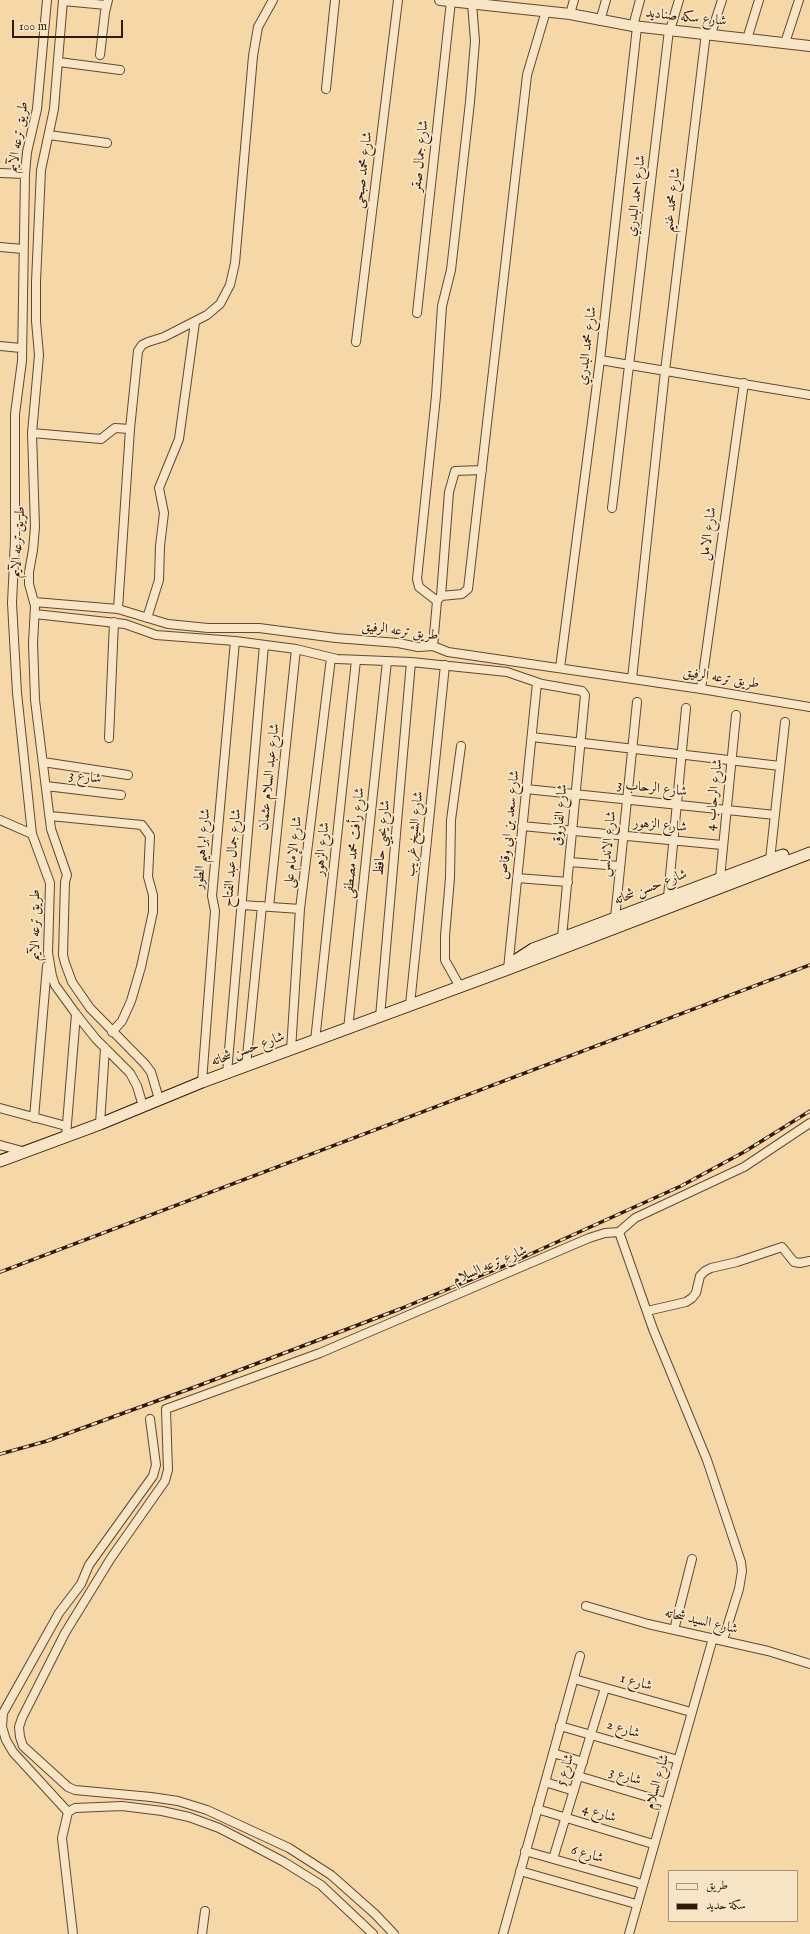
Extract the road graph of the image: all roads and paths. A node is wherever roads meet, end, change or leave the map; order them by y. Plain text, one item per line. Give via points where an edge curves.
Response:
1 (48, 0) edge
2 (63, 0) edge
3 (273, 0) edge
4 (336, 0) edge
5 (398, 0) edge
6 (440, 0) edge
7 (574, 0) edge
8 (606, 0) edge
9 (640, 0) edge
10 (679, 0) edge
11 (722, 0) edge
12 (759, 0) edge
13 (799, 0) edge
14 (457, 1) edge
15 (107, 2) edge
16 (472, 3) junction
17 (499, 3) edge
18 (546, 11) junction
19 (570, 14) junction
20 (600, 21) junction
21 (635, 26) junction
22 (670, 30) junction
23 (709, 34) junction
24 (747, 39) junction
25 (785, 43) junction
26 (810, 46) edge
27 (100, 55) dead end
28 (58, 62) junction
29 (120, 70) dead end
30 (326, 89) dead end
31 (49, 135) junction
32 (107, 143) dead end
33 (0, 173) edge
34 (25, 174) junction
35 (0, 247) edge
36 (23, 249) junction
37 (417, 313) dead end
38 (195, 322) junction
39 (356, 342) dead end
40 (0, 346) edge
41 (21, 348) junction
42 (600, 360) junction
43 (630, 365) junction
44 (665, 371) junction
45 (744, 383) junction
46 (810, 394) edge
47 (130, 429) junction
48 (32, 433) junction
49 (482, 470) junction
50 (612, 508) dead end
51 (439, 599) junction
52 (34, 602) junction
53 (118, 609) junction
54 (35, 614) junction
55 (147, 618) junction
56 (114, 622) junction
57 (235, 641) junction
58 (264, 645) junction
59 (433, 646) junction
60 (296, 649) junction
61 (331, 658) junction
62 (356, 660) junction
63 (387, 661) junction
64 (411, 662) junction
65 (445, 664) junction
66 (560, 668) junction
67 (632, 679) junction
68 (537, 683) junction
69 (701, 688) junction
70 (585, 695) joint
71 (637, 702) dead end
72 (810, 707) edge
73 (686, 708) dead end
74 (736, 715) dead end
75 (785, 722) dead end
76 (532, 737) junction
77 (109, 738) dead end
78 (581, 742) junction
79 (461, 746) dead end
80 (632, 749) junction
81 (682, 754) junction
82 (732, 760) junction
83 (43, 762) junction
84 (780, 766) junction
85 (128, 775) dead end
86 (46, 786) junction
87 (526, 789) junction
88 (576, 794) junction
89 (121, 796) dead end
90 (627, 799) junction
91 (677, 805) junction
92 (726, 810) junction
93 (775, 815) junction
94 (50, 816) junction
95 (0, 820) edge
96 (522, 826) junction
97 (572, 831) junction
98 (32, 834) junction
99 (623, 836) junction
100 (673, 841) junction
101 (722, 846) junction
102 (810, 846) edge
103 (810, 853) edge
104 (770, 860) junction
105 (570, 862) junction
106 (619, 866) junction
107 (517, 878) junction
108 (720, 878) junction
109 (568, 882) junction
110 (668, 898) junction
111 (242, 905) junction
112 (266, 906) junction
113 (300, 909) junction
114 (615, 918) junction
115 (562, 937) junction
116 (48, 953) junction
117 (508, 969) junction
118 (460, 987) junction
119 (410, 1005) junction
120 (76, 1014) junction
121 (380, 1017) junction
122 (348, 1029) junction
123 (112, 1032) junction
124 (315, 1041) junction
125 (105, 1048) junction
126 (291, 1050) junction
127 (246, 1066) junction
128 (227, 1073) junction
129 (202, 1082) junction
130 (159, 1099) junction
131 (143, 1106) junction
132 (0, 1108) edge
133 (34, 1118) junction
134 (810, 1123) edge
135 (100, 1124) junction
136 (66, 1131) junction
137 (0, 1145) edge
138 (26, 1152) junction
139 (0, 1161) edge
140 (619, 1232) junction
141 (810, 1261) edge
142 (647, 1311) junction
143 (150, 1419) dead end
144 (692, 1559) dead end
145 (586, 1606) dead end
146 (674, 1630) junction
147 (713, 1638) junction
148 (723, 1640) junction
149 (580, 1656) dead end
150 (810, 1664) edge
151 (574, 1679) junction
152 (605, 1688) junction
153 (691, 1712) junction
154 (560, 1726) junction
155 (591, 1734) junction
156 (553, 1753) junction
157 (678, 1760) junction
158 (582, 1762) junction
159 (578, 1776) junction
160 (545, 1782) junction
161 (574, 1790) junction
162 (665, 1802) junction
163 (537, 1809) junction
164 (68, 1812) junction
165 (566, 1818) junction
166 (653, 1844) junction
167 (525, 1851) junction
168 (553, 1859) junction
169 (520, 1871) junction
170 (642, 1884) junction
171 (636, 1904) junction
172 (205, 1911) dead end
173 (73, 1934) edge
174 (202, 1934) edge
175 (373, 1934) edge
176 (394, 1934) edge
177 (502, 1934) edge
178 (629, 1934) edge

1 - 34 street, طريق ترعه الآيم via 37,109 27,152
2 - 15 street
2 - 28 street, طريق ترعه الآيم
3 - 38 street via 258,27 253,56 230,285 220,304
4 - 30 street
5 - 39 street, شارع محمد صبحى
6 - 14 street, شارع سكه صناديد
7 - 19 street
8 - 20 street
9 - 21 street, شارع محمد البدري
10 - 22 street, شارع احمد البدري
11 - 23 street, شارع محمد غنيم
12 - 24 street
13 - 25 street
14 - 16 street, شارع سكه صناديد
14 - 37 street, شارع جمال صقر
15 - 27 street
16 - 17 street, شارع سكه صناديد
16 - 51 street via 475,40 470,102 451,270 442,306 436,396 417,579 419,587
17 - 18 street, شارع سكه صناديد
18 - 19 street, شارع سكه صناديد
18 - 49 street via 527,75
19 - 20 street, شارع سكه صناديد
20 - 21 street, شارع سكه صناديد
21 - 22 street, شارع سكه صناديد
21 - 42 street, شارع محمد البدري
22 - 23 street, شارع سكه صناديد
22 - 43 street, شارع احمد البدري
23 - 24 street, شارع سكه صناديد
23 - 44 street, شارع محمد غنيم
24 - 25 street, شارع سكه صناديد
25 - 26 street, شارع سكه صناديد
28 - 29 street
28 - 31 street, طريق ترعه الآيم
31 - 32 street
31 - 48 street, طريق ترعه الآيم via 41,170 36,301 39,355
33 - 34 street
34 - 36 street, طريق ترعه الآيم
35 - 36 street
36 - 41 street, طريق ترعه الآيم
38 - 47 street via 142,345 138,351
38 - 55 street via 179,439 159,488 164,513 159,580
40 - 41 street
41 - 98 street, طريق ترعه الآيم via 22,361 15,414 12,603 17,693
42 - 43 street
42 - 66 street, شارع محمد البدري
43 - 44 street
43 - 50 street, شارع احمد البدري
44 - 45 street
44 - 67 street, شارع محمد غنيم
45 - 46 street
45 - 69 street, شارع الامل
47 - 48 street via 115,428 101,439
47 - 53 street
48 - 52 street, طريق ترعه الآيم via 35,526 28,572
49 - 51 street via 468,589 462,594
49 - 51 street via 455,471 449,492
51 - 59 street
52 - 53 street, طريق ترعه الرفيق
52 - 54 street, طريق ترعه الآيم
53 - 55 street, طريق ترعه الرفيق
54 - 56 street, طريق ترعه الرفيق
54 - 83 street, طريق ترعه الآيم via 35,700
55 - 59 street, طريق ترعه الرفيق via 168,624 208,628 258,628 418,647
56 - 57 street, طريق ترعه الرفيق via 160,636
56 - 77 street
57 - 58 street, طريق ترعه الرفيق
57 - 129 street, شارع ابراهيم الطور via 212,896 215,912
58 - 60 street, طريق ترعه الرفيق
58 - 111 street, شارع جمال عبد الفتاح
59 - 66 street, طريق ترعه الرفيق via 448,652
60 - 61 street, طريق ترعه الرفيق
60 - 112 street, شارع عبد السلام عثمان
61 - 62 street, طريق ترعه الرفيق
61 - 113 street, شارع الإمام على
62 - 63 street, طريق ترعه الرفيق
62 - 124 street, شارع الزهور
63 - 64 street, طريق ترعه الرفيق
63 - 122 street, شارع رأفت محمد مصطفى
64 - 65 street, طريق ترعه الرفيق
64 - 121 street, شارع يحيي حافظ
65 - 68 street, طريق ترعه الرفيق via 512,673
65 - 119 street, شارع الشيخ غريب
66 - 67 street, طريق ترعه الرفيق
67 - 69 street, طريق ترعه الرفيق
68 - 70 street, طريق ترعه الرفيق via 578,689
68 - 76 street, شارع سعد بن ابى وقاص
69 - 72 street, طريق ترعه الرفيق
70 - 78 street, شارع الفاروق
71 - 80 street, شارع الاندلس
73 - 81 street
74 - 82 street, شارع الرحاب 4
75 - 84 street
76 - 78 street
76 - 87 street, شارع سعد بن ابى وقاص
78 - 80 street
78 - 88 street, شارع الفاروق
79 - 118 street via 451,820 445,936 445,960
80 - 81 street
80 - 90 street, شارع الاندلس
81 - 82 street
81 - 91 street
82 - 84 street
82 - 92 street, شارع الرحاب 4
83 - 85 street
83 - 86 street, طريق ترعه الآيم
84 - 93 street
86 - 89 street, شارع 3
86 - 94 street, طريق ترعه الآيم
87 - 88 street, شارع الرحاب 3
87 - 96 street, شارع سعد بن ابى وقاص
88 - 90 street, شارع الرحاب 3
88 - 97 street, شارع الفاروق
90 - 91 street, شارع الرحاب 3
90 - 99 street, شارع الاندلس
91 - 92 street, شارع الرحاب 3
91 - 100 street
92 - 93 street, شارع الرحاب 3
92 - 101 street, شارع الرحاب 4
93 - 104 street
94 - 123 street, طريق ترعه الآيم via 67,875 64,882 65,963 72,982 90,1008
94 - 123 street via 142,825 150,836 148,877 153,895 153,912 141,967 130,1001 122,1021
95 - 98 street
96 - 97 street, شارع الزهور
96 - 107 street, شارع سعد بن ابى وقاص
97 - 99 street, شارع الزهور
97 - 105 street, شارع الفاروق
98 - 116 street, طريق ترعه الآيم via 50,883
99 - 100 street, شارع الزهور
99 - 106 street, شارع الاندلس
100 - 101 street, شارع الزهور
100 - 110 street
101 - 108 street, شارع الرحاب 4
102 - 104 main road, شارع حسن شحاته
103 - 117 main road, شارع حسن شحاته
104 - 108 main road, شارع حسن شحاته
105 - 106 street
105 - 109 street, شارع الفاروق
106 - 114 street, شارع الاندلس
107 - 109 street
107 - 117 street, شارع سعد بن ابى وقاص
108 - 110 main road, شارع حسن شحاته
109 - 115 street, شارع الفاروق
110 - 114 main road, شارع حسن شحاته
111 - 112 street
111 - 128 street, شارع جمال عبد الفتاح
112 - 113 street
112 - 127 street, شارع عبد السلام عثمان
113 - 126 street, شارع الإمام على
114 - 115 main road, شارع حسن شحاته
115 - 117 main road, شارع حسن شحاته via 525,952
116 - 120 street, طريق ترعه الآيم via 55,985
116 - 133 street
117 - 118 main road, شارع حسن شحاته
118 - 119 main road, شارع حسن شحاته
119 - 121 main road, شارع حسن شحاته
120 - 125 street, طريق ترعه الآيم
120 - 136 street
121 - 122 main road, شارع حسن شحاته
122 - 124 main road, شارع حسن شحاته
123 - 130 street, طريق ترعه الآيم via 151,1072
124 - 126 main road, شارع حسن شحاته
125 - 131 street, طريق ترعه الآيم via 130,1073
125 - 135 street
126 - 127 main road, شارع حسن شحاته
127 - 128 main road, شارع حسن شحاته
128 - 129 main road, شارع حسن شحاته
129 - 130 main road, شارع حسن شحاته
130 - 131 main road, شارع حسن شحاته
131 - 135 main road, شارع حسن شحاته
132 - 133 street
133 - 136 street
134 - 140 street via 744,1167 635,1218
135 - 136 main road, شارع حسن شحاته
136 - 138 main road, شارع حسن شحاته
137 - 138 street
138 - 139 main road, شارع حسن شحاته
140 - 142 street
140 - 176 street, شارع ترعه السلام via 589,1238 320,1353 166,1409 168,1470 165,1481 111,1558 66,1633 39,1682 19,1727 23,1746 64,1784 75,1790 151,1796 207,1810 289,1848 331,1875
141 - 142 street via 794,1262 782,1247 711,1268 700,1276 696,1293 692,1298 686,1302
142 - 148 street via 704,1453 741,1562 739,1589
143 - 164 street via 156,1465 153,1476 89,1565 81,1584 59,1613 3,1713 2,1727 13,1752
144 - 146 street
145 - 146 street, شارع السيد شحاته
146 - 147 street, شارع السيد شحاته
147 - 148 street, شارع السيد شحاته
147 - 153 street, شارع السلام
148 - 150 street, شارع السيد شحاته
149 - 151 street
151 - 152 street, شارع 1
151 - 154 street
152 - 153 street, شارع 1
152 - 155 street, شارع 5
153 - 157 street, شارع السلام
154 - 155 street, شارع 2
154 - 156 street
155 - 157 street, شارع 2
155 - 158 street, شارع 5
156 - 158 street
156 - 160 street
157 - 162 street, شارع السلام
158 - 159 street, شارع 5
159 - 161 street, شارع 5
159 - 162 street, شارع 3
160 - 161 street
160 - 163 street
161 - 165 street, شارع 5
162 - 166 street, شارع السلام
163 - 165 street, شارع 4
163 - 167 street
164 - 173 street via 62,1838
164 - 175 street via 75,1808 122,1806 177,1814 202,1821 284,1862 321,1886
165 - 166 street, شارع 4
165 - 168 street, شارع 5
166 - 170 street, شارع السلام
167 - 168 street, شارع 6
167 - 169 street
168 - 170 street, شارع 6
169 - 171 street
169 - 177 street
170 - 171 street, شارع السلام
171 - 178 street, شارع السلام
172 - 174 street

